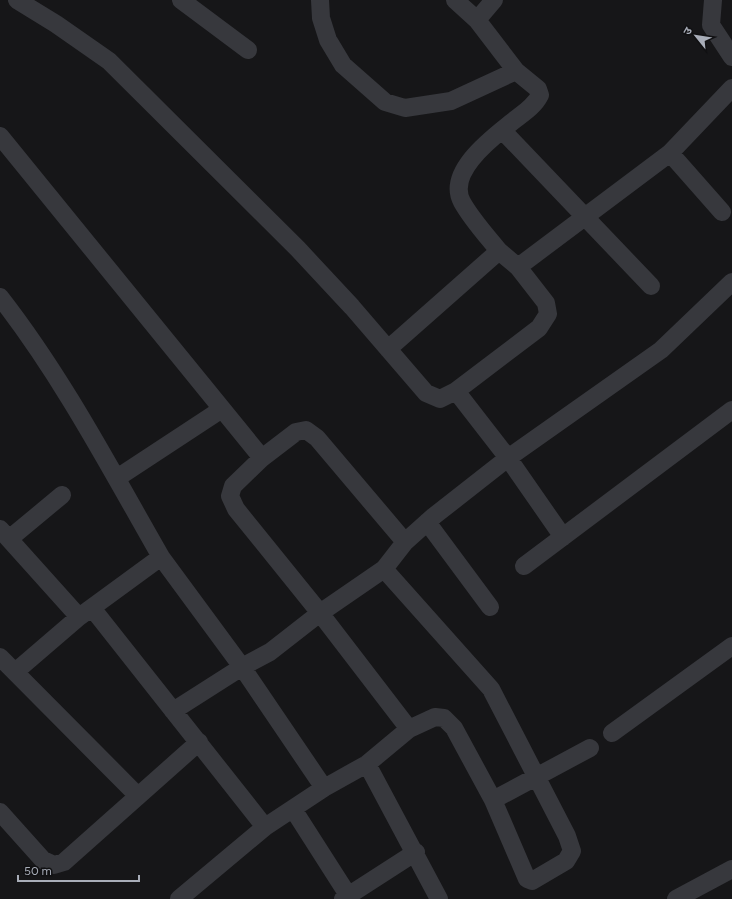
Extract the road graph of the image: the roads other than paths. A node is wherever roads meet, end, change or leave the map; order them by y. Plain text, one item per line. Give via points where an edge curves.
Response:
1 (17, 0) edge
2 (181, 0) edge
3 (320, 0) edge
4 (455, 0) edge
5 (494, 0) edge
6 (713, 0) edge
7 (477, 20) junction
8 (248, 50) dead end
9 (730, 50) edge
10 (516, 71) junction
11 (732, 88) edge
12 (502, 130) junction
13 (0, 136) edge
14 (670, 153) junction
15 (722, 212) dead end
16 (585, 218) junction
17 (499, 251) junction
18 (518, 267) junction
19 (732, 282) edge
20 (651, 286) dead end
21 (0, 297) edge
22 (388, 349) junction
23 (456, 391) junction
24 (222, 409) junction
25 (732, 410) edge
26 (262, 458) junction
27 (508, 458) junction
28 (117, 478) junction
29 (62, 495) dead end
30 (427, 522) junction
31 (4, 534) edge
32 (563, 537) junction
33 (405, 542) junction
34 (161, 557) junction
35 (524, 566) dead end
36 (384, 569) junction
37 (490, 607) dead end
38 (86, 613) junction
39 (320, 613) junction
40 (732, 646) edge
41 (0, 657) edge
42 (242, 667) junction
43 (15, 672) junction
44 (172, 711) junction
45 (409, 729) junction
46 (612, 733) dead end
47 (199, 742) junction
48 (590, 748) dead end
49 (367, 764) junction
50 (537, 775) junction
51 (324, 788) junction
52 (137, 795) junction
53 (493, 800) junction
54 (293, 809) junction
55 (0, 812) edge
56 (265, 827) junction
57 (416, 852) junction
58 (732, 869) edge
59 (346, 897) edge
60 (179, 899) edge
61 (439, 899) edge
62 (676, 899) edge

1 - 22 street via 109,60 298,249
2 - 8 street
3 - 10 street via 321,18 328,40 343,65 385,102 405,108 450,101
4 - 7 street
5 - 7 street
6 - 9 street via 711,25
7 - 10 street
10 - 12 street via 538,89 540,95 532,107
11 - 14 street
12 - 16 street
12 - 17 street via 472,157 462,175 460,188 462,201
13 - 24 street
14 - 15 street
14 - 16 street
16 - 18 street
16 - 20 street
17 - 18 street
17 - 22 street
18 - 23 street via 546,303 548,314 538,328
19 - 27 street via 661,350
21 - 28 street via 25,329
22 - 23 street via 426,393 440,399
23 - 27 street
24 - 26 street
24 - 28 street
25 - 32 street
26 - 33 street via 296,432 306,430 317,438
26 - 39 street via 233,486 230,496 236,509
27 - 30 street
27 - 32 street
28 - 34 street
29 - 31 street
30 - 33 street
30 - 37 street
31 - 38 street
32 - 35 street
33 - 36 street
34 - 38 street
34 - 42 street
36 - 39 street
36 - 50 street via 491,689
38 - 43 street
38 - 44 street
39 - 42 street via 270,652
39 - 45 street
40 - 46 street
41 - 43 street
42 - 44 street
42 - 51 street
43 - 52 street
44 - 47 street
45 - 49 street
45 - 53 street via 435,716 444,718 454,728
47 - 52 street
47 - 56 street
48 - 50 street
49 - 51 street
49 - 57 street
50 - 53 street
50 - 53 street via 572,851 566,861 532,881 525,875
51 - 54 street
52 - 55 street via 64,862 54,865 43,860
54 - 56 street
54 - 59 street
56 - 60 street
57 - 59 street
57 - 61 street
58 - 62 street

